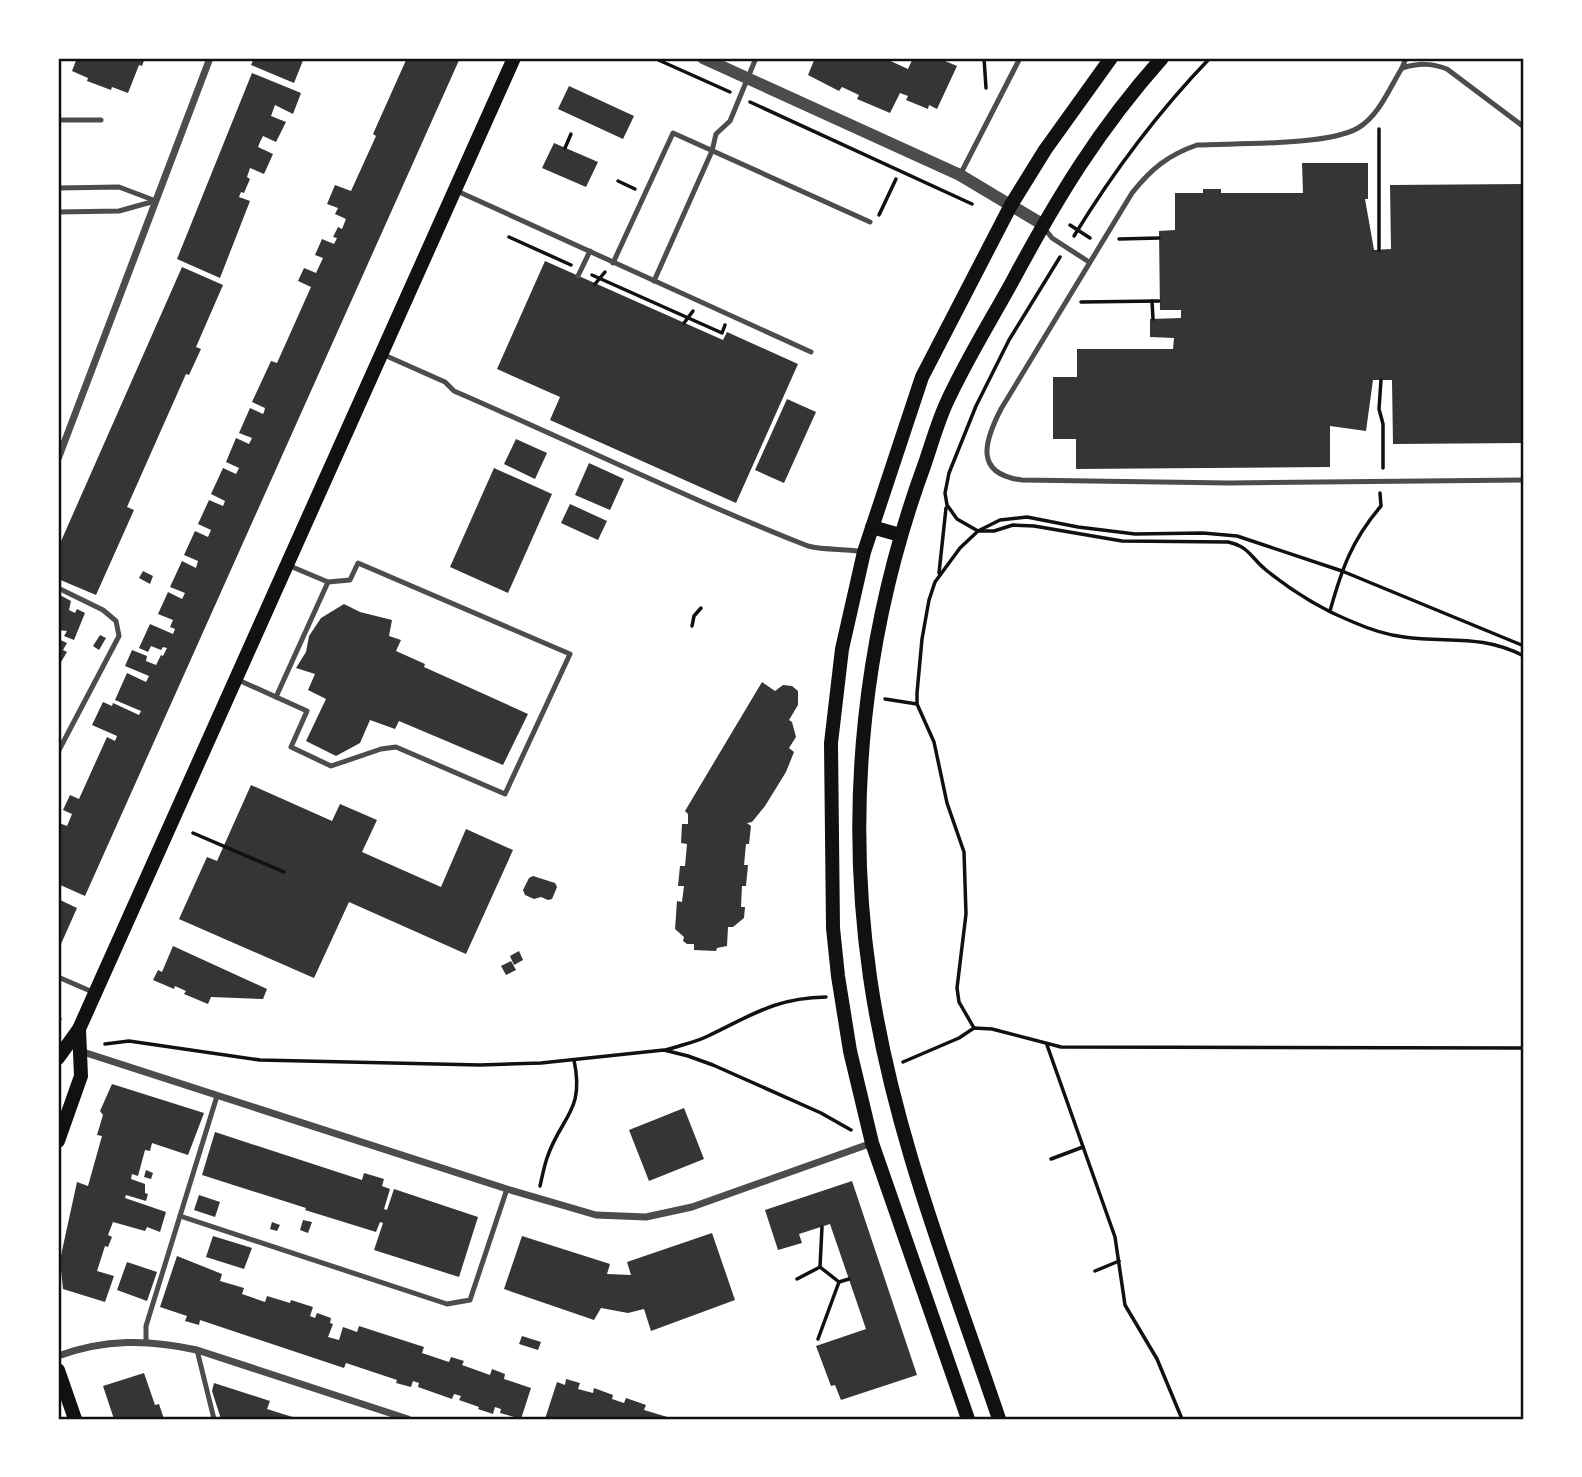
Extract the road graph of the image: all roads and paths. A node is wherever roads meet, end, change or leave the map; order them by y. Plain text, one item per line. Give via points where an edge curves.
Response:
1 (210, 58) edge
2 (514, 58) edge
3 (654, 58) edge
4 (703, 58) edge
5 (756, 58) edge
6 (984, 58) edge
7 (1020, 58) edge
8 (1111, 58) edge
9 (1162, 58) edge
10 (1210, 58) edge
11 (1406, 58) edge
12 (1402, 68) junction
13 (749, 79) junction
14 (986, 88) dead end
15 (732, 93) dead end
16 (749, 101) dead end
17 (58, 120) edge
18 (101, 120) dead end
19 (1524, 127) edge
20 (571, 134) dead end
21 (565, 148) dead end
22 (712, 151) junction
23 (1378, 155) dead end
24 (960, 175) junction
25 (896, 179) dead end
26 (618, 181) dead end
27 (58, 188) edge
28 (636, 189) dead end
29 (455, 190) junction
30 (156, 201) junction
31 (1011, 205) junction
32 (982, 209) dead end
33 (58, 212) edge
34 (880, 214) dead end
35 (870, 222) dead end
36 (1042, 224) junction
37 (1070, 225) dead end
38 (1077, 231) junction
39 (509, 237) dead end
40 (1074, 237) dead end
41 (1090, 238) dead end
42 (1118, 239) dead end
43 (1159, 239) dead end
44 (1379, 250) dead end
45 (590, 251) junction
46 (1048, 258) dead end
47 (613, 262) junction
48 (1090, 262) junction
49 (573, 266) dead end
50 (590, 274) dead end
51 (578, 276) dead end
52 (599, 278) junction
53 (654, 281) junction
54 (595, 284) dead end
55 (1153, 301) junction
56 (1159, 301) dead end
57 (1081, 302) dead end
58 (687, 317) junction
59 (1153, 319) dead end
60 (684, 323) dead end
61 (722, 332) dead end
62 (811, 352) dead end
63 (382, 354) junction
64 (1381, 380) dead end
65 (58, 459) edge
66 (1383, 465) dead end
67 (1524, 480) edge
68 (947, 505) junction
69 (1381, 506) dead end
70 (872, 527) junction
71 (978, 531) junction
72 (900, 535) junction
73 (864, 552) junction
74 (287, 564) junction
75 (1342, 571) junction
76 (939, 575) junction
77 (328, 582) junction
78 (58, 588) edge
79 (701, 608) dead end
80 (1330, 611) junction
81 (692, 626) dead end
82 (1524, 646) edge
83 (1524, 656) edge
84 (236, 679) junction
85 (276, 697) junction
86 (881, 699) dead end
87 (917, 704) junction
88 (58, 752) edge
89 (193, 833) dead end
90 (284, 872) dead end
91 (58, 977) edge
92 (95, 993) junction
93 (827, 997) dead end
94 (974, 1028) junction
95 (106, 1044) dead end
96 (1047, 1045) junction
97 (73, 1048) junction
98 (1524, 1048) edge
99 (664, 1050) junction
100 (58, 1058) edge
101 (574, 1060) junction
102 (899, 1063) dead end
103 (217, 1096) junction
104 (850, 1130) dead end
105 (58, 1142) edge
106 (872, 1143) junction
107 (1083, 1147) junction
108 (1051, 1159) dead end
109 (540, 1186) dead end
110 (507, 1189) junction
111 (180, 1216) junction
112 (822, 1227) dead end
113 (1119, 1261) junction
114 (820, 1267) junction
115 (1095, 1271) dead end
116 (797, 1279) dead end
117 (849, 1279) dead end
118 (839, 1282) junction
119 (818, 1339) dead end
120 (146, 1341) junction
121 (197, 1350) junction
122 (58, 1356) edge
123 (58, 1370) edge
124 (75, 1419) edge
125 (214, 1419) edge
126 (408, 1419) edge
127 (968, 1419) edge
128 (999, 1419) edge
129 (1182, 1419) edge

1 - 30 street
2 - 29 main road
3 - 15 path
4 - 13 street
5 - 13 lane
6 - 14 path
7 - 24 lane
8 - 31 main road
9 - 36 main road via 1105,127
10 - 38 path via 1149,126
11 - 12 lane
12 - 19 lane via 1433,64 1447,69
12 - 48 lane via 1375,113 1358,128 1330,138 1197,145 1169,157 1132,193
13 - 22 lane via 730,121 716,134
13 - 24 street
16 - 32 path
17 - 18 lane
20 - 21 path
22 - 35 lane
22 - 47 lane via 673,133
22 - 53 lane
23 - 44 path
24 - 31 street
25 - 34 path
26 - 28 path
27 - 30 lane via 119,187
29 - 45 lane
29 - 63 main road
30 - 33 lane via 119,211
30 - 65 street
31 - 36 street
31 - 70 main road via 922,377
36 - 48 lane via 1052,238
36 - 72 main road via 946,404
37 - 38 path
38 - 40 path
38 - 41 path
39 - 49 path
42 - 43 path
45 - 47 lane
45 - 51 lane
46 - 68 path via 1056,263 1009,340 949,472 944,493
47 - 53 lane
48 - 67 lane via 990,430 987,460 1007,478 1229,483
50 - 52 path
52 - 54 path
52 - 58 path
53 - 62 lane
55 - 56 path
55 - 57 path
55 - 59 path
58 - 60 path
58 - 61 path
63 - 73 lane via 722,512 822,550
63 - 74 main road
64 - 66 path
68 - 71 path via 957,519
68 - 76 path
69 - 75 path via 1361,530
70 - 72 main road
70 - 73 main road
71 - 75 path via 1000,520 1027,517 1135,534 1224,534
71 - 76 path
71 - 80 path via 1034,526 1122,541 1242,545 1263,567
72 - 128 main road via 871,668 863,732 858,827 861,899 870,979 898,1114
73 - 106 main road via 842,649 831,743 831,870 838,976
74 - 77 lane
74 - 84 main road
75 - 80 path
75 - 82 path
76 - 87 path via 922,639
77 - 85 lane
77 - 85 lane via 350,580 358,563 569,654 505,794 396,747 331,766 291,747 307,711
78 - 88 lane via 103,610 116,621 119,636
79 - 81 path
80 - 83 path via 1374,631 1484,641
84 - 85 lane
84 - 92 main road
86 - 87 path
87 - 94 path via 934,743 964,852 966,914 957,988 959,1002
89 - 90 path
91 - 92 lane
92 - 97 main road
93 - 99 path via 773,1005 692,1043
94 - 96 path
94 - 102 path
95 - 101 path via 129,1041 260,1060 480,1065
96 - 98 path
96 - 107 path
97 - 100 main road
97 - 103 street
97 - 105 main road via 81,1076
99 - 101 path
99 - 104 path via 713,1065
101 - 109 path via 575,1101 547,1158
103 - 110 street
103 - 111 lane
106 - 110 street via 701,1204 646,1217 596,1216
106 - 127 main road
107 - 108 path
107 - 113 path via 1107,1211
110 - 111 lane via 470,1300 447,1304
111 - 120 lane via 146,1326
112 - 114 path
113 - 115 path
113 - 129 path via 1125,1306 1157,1359
114 - 116 path
114 - 118 path
117 - 118 path
118 - 119 path
120 - 121 street
120 - 122 street via 94,1345
121 - 125 lane
121 - 126 street
123 - 124 main road

